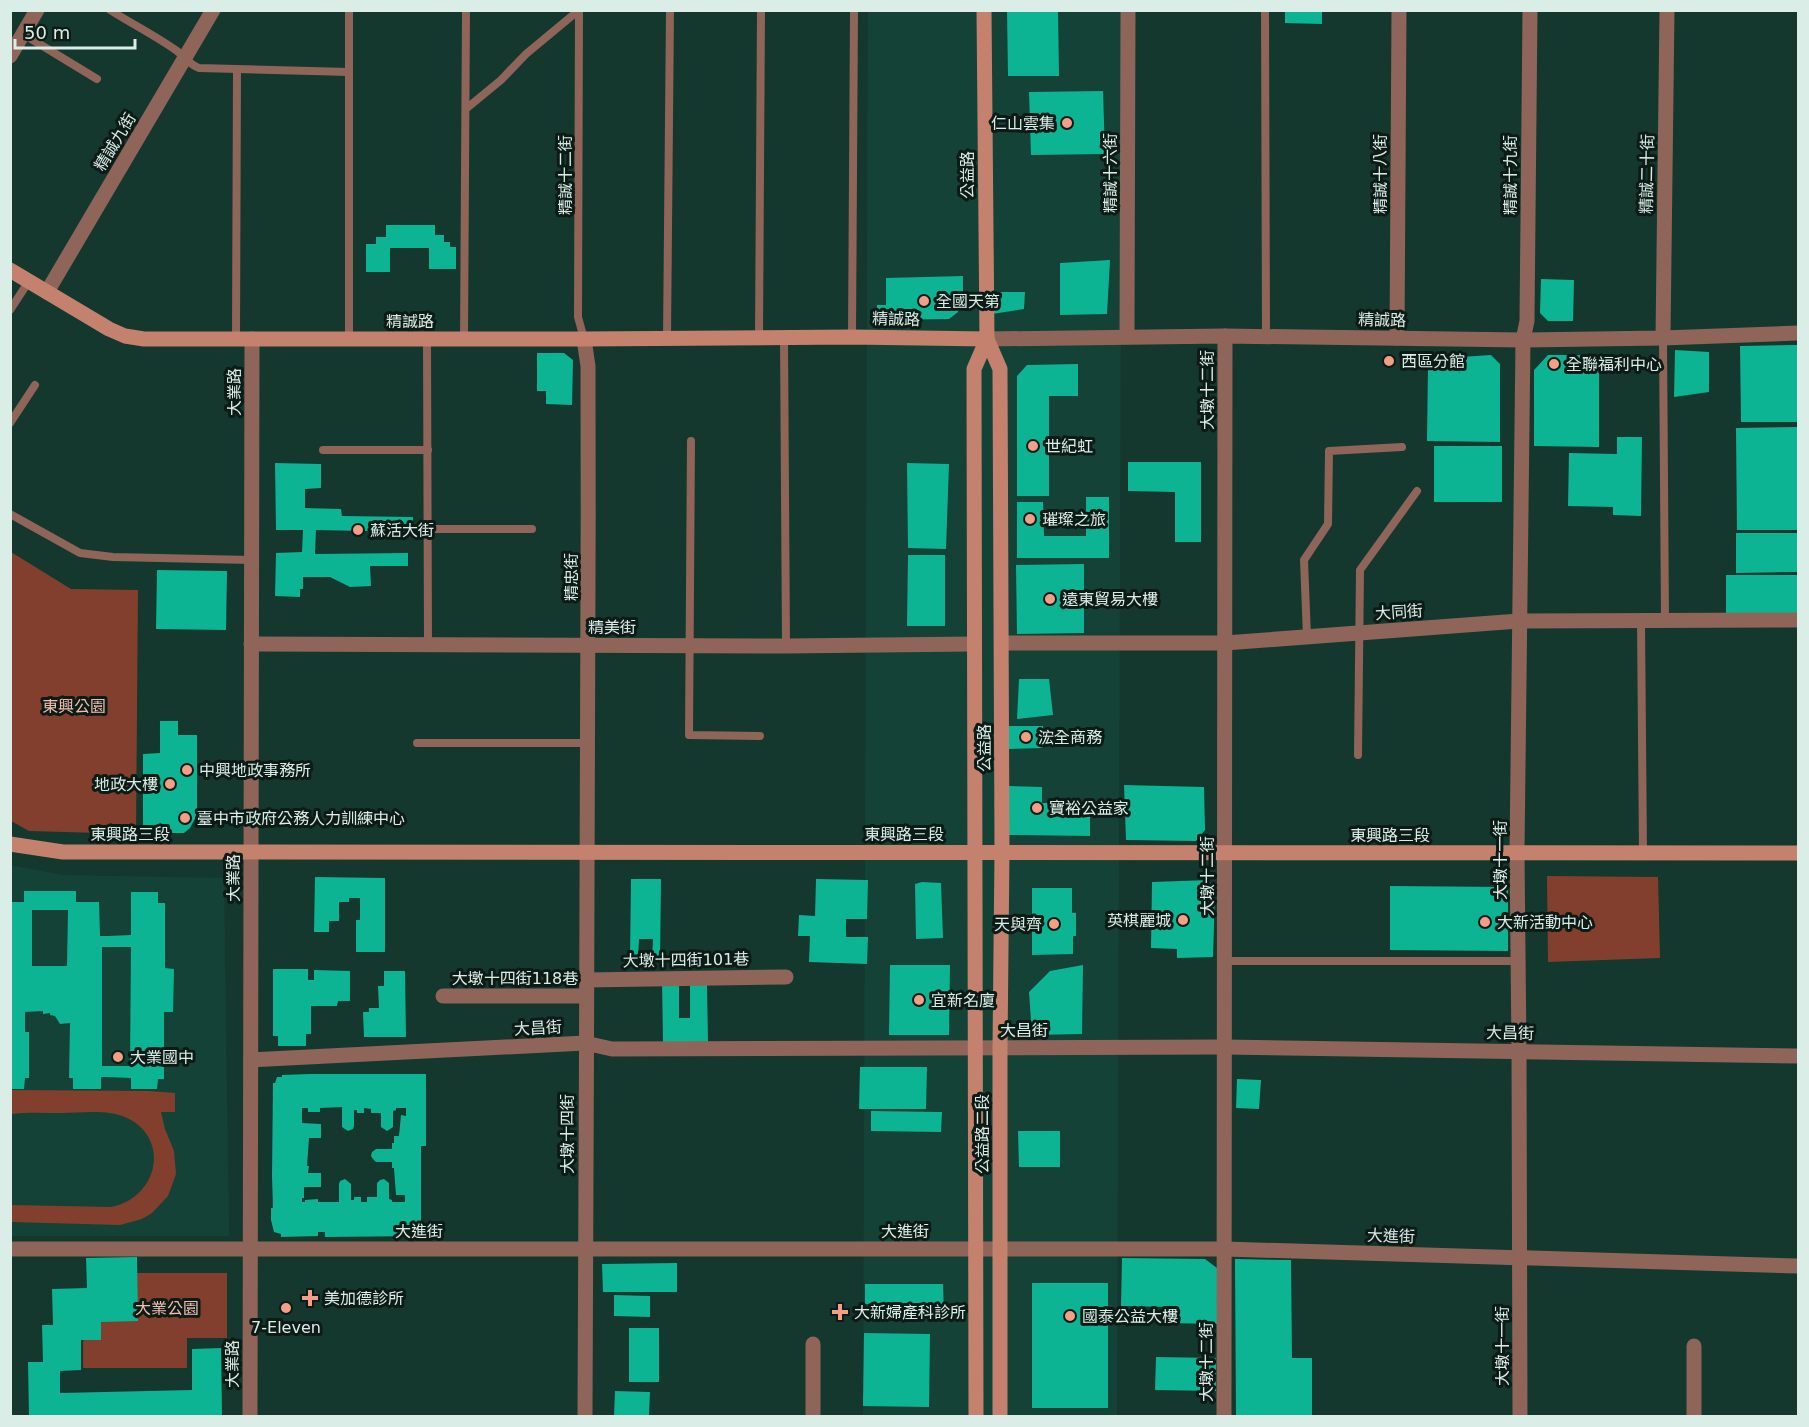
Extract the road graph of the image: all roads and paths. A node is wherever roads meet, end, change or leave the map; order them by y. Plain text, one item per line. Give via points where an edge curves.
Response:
1 (37, 10) edge
2 (110, 10) edge
3 (213, 10) edge
4 (349, 10) edge
5 (466, 10) edge
6 (579, 10) edge
7 (670, 10) edge
8 (761, 10) edge
9 (854, 10) edge
10 (984, 10) edge
11 (1128, 10) edge
12 (1265, 10) edge
13 (1399, 10) edge
14 (1530, 10) edge
15 (1667, 10) edge
16 (23, 34) junction
17 (10, 56) edge
18 (185, 58) junction
19 (237, 70) junction
20 (349, 72) junction
21 (96, 79) dead end
22 (467, 108) junction
23 (10, 270) edge
24 (29, 281) junction
25 (47, 292) junction
26 (10, 310) edge
27 (1798, 333) edge
28 (1127, 336) junction
29 (1225, 336) junction
30 (759, 337) junction
31 (784, 337) junction
32 (852, 337) junction
33 (1266, 337) junction
34 (349, 338) junction
35 (667, 338) junction
36 (1397, 338) junction
37 (1663, 338) junction
38 (236, 339) junction
39 (252, 339) junction
40 (427, 339) junction
41 (464, 339) junction
42 (584, 339) junction
43 (987, 339) junction
44 (1523, 340) junction
45 (34, 385) dead end
46 (10, 423) edge
47 (691, 441) dead end
48 (1402, 447) dead end
49 (323, 450) dead end
50 (428, 450) junction
51 (1417, 491) dead end
52 (10, 514) edge
53 (428, 529) junction
54 (532, 529) dead end
55 (251, 560) junction
56 (1798, 620) edge
57 (1519, 621) junction
58 (1641, 621) junction
59 (1665, 621) junction
60 (1359, 633) junction
61 (1307, 637) junction
62 (1002, 643) junction
63 (1225, 643) junction
64 (251, 644) junction
65 (974, 644) junction
66 (428, 645) junction
67 (589, 645) junction
68 (690, 645) junction
69 (786, 646) junction
70 (760, 736) dead end
71 (417, 743) dead end
72 (588, 743) junction
73 (1358, 755) dead end
74 (10, 844) edge
75 (586, 851) junction
76 (251, 852) junction
77 (975, 852) junction
78 (1002, 852) junction
79 (1517, 852) junction
80 (1225, 853) junction
81 (1643, 853) junction
82 (1798, 853) edge
83 (1225, 961) junction
84 (1519, 961) junction
85 (786, 977) dead end
86 (586, 980) junction
87 (443, 996) dead end
88 (586, 996) junction
89 (585, 1043) junction
90 (1225, 1047) junction
91 (975, 1048) junction
92 (1000, 1048) junction
93 (1519, 1052) junction
94 (1798, 1056) edge
95 (251, 1060) junction
96 (10, 1249) edge
97 (251, 1249) junction
98 (976, 1249) junction
99 (1000, 1249) junction
100 (1225, 1249) junction
101 (585, 1250) junction
102 (1519, 1258) junction
103 (1798, 1266) edge
104 (813, 1344) dead end
105 (1694, 1346) dead end
106 (250, 1416) edge
107 (585, 1416) edge
108 (813, 1416) edge
109 (976, 1416) edge
110 (1000, 1416) edge
111 (1224, 1416) edge
112 (1520, 1416) edge
113 (1695, 1416) edge

1 - 16 street
2 - 18 lane
3 - 18 street, 精誠九街
4 - 20 lane
5 - 22 lane
6 - 22 lane
6 - 42 lane, 精誠十二街 via 578,317
7 - 35 lane
8 - 30 lane
9 - 32 lane
10 - 43 street, 公益路
11 - 28 street, 精誠十六街
12 - 33 lane
13 - 36 street, 精誠十八街
14 - 44 street, 精誠十九街 via 1527,321
15 - 37 street, 精誠二十街
16 - 17 street
16 - 21 lane
18 - 19 lane via 199,68
18 - 25 street, 精誠九街
19 - 20 lane
19 - 38 lane
20 - 34 lane
22 - 41 lane
23 - 24 street, 精誠路
24 - 25 street, 精誠路
24 - 26 lane
25 - 38 street, 精誠路 via 125,336
27 - 37 street, 精誠路
28 - 29 street, 精誠路
28 - 43 street, 精誠路
29 - 33 street, 精誠路
29 - 63 street, 大墩十二街
30 - 31 street, 精誠路
30 - 35 street, 精誠路
31 - 32 street, 精誠路
31 - 69 lane
32 - 43 street, 精誠路
33 - 36 street, 精誠路
34 - 39 street, 精誠路
34 - 40 street, 精誠路
35 - 42 street, 精誠路
36 - 44 street, 精誠路
37 - 44 street, 精誠路
37 - 59 lane
38 - 39 street, 精誠路
39 - 55 street, 大業路
40 - 41 street, 精誠路
40 - 50 lane
41 - 42 street, 精誠路
42 - 67 street, 精忠街 via 588,366
43 - 62 street, 公益路 via 1000,369
43 - 65 street, 公益路 via 974,369
44 - 57 street, 大墩十一街
45 - 46 lane
47 - 68 lane
48 - 61 lane via 1329,451 1329,524 1304,560
49 - 50 lane
50 - 53 lane
51 - 60 lane via 1360,570
52 - 55 lane via 80,552 113,557
53 - 54 lane
53 - 66 lane
55 - 64 street, 大業路
56 - 59 street, 大同街
57 - 58 street, 大同街
57 - 60 street, 大同街
57 - 79 street, 大墩十一街
58 - 59 street, 大同街
58 - 81 lane
60 - 61 street, 大同街
60 - 73 lane
61 - 63 street, 大同街
62 - 63 street, 大同街
62 - 65 street
62 - 78 street, 公益路
63 - 80 street, 大墩十二街
64 - 66 street, 精美街
64 - 76 street, 大業路
65 - 69 street, 精美街
65 - 77 street, 公益路
66 - 67 street, 精美街
67 - 68 street, 精美街
67 - 72 street, 精忠街
68 - 69 street, 精美街
68 - 70 lane via 689,735
71 - 72 lane
72 - 75 street, 精忠街
74 - 76 street, 東興路三段 via 63,852
75 - 76 street, 東興路三段
75 - 77 street, 東興路三段
75 - 86 street, 大墩十四街
76 - 95 street, 大業路
77 - 78 street, 東興路三段
77 - 91 street, 公益路二段
78 - 80 street, 東興路三段
78 - 92 street, 公益路二段
79 - 80 street, 東興路三段
79 - 81 street, 東興路三段
79 - 84 street, 大墩十一街
80 - 83 street, 大墩十二街
81 - 82 street, 東興路三段
83 - 84 lane
83 - 90 street, 大墩十二街
84 - 93 street, 大墩十一街
85 - 86 street, 大墩十四街101巷
86 - 88 street, 大墩十四街
87 - 88 street, 大墩十四街118巷
88 - 89 street, 大墩十四街
89 - 91 street, 大昌街 via 612,1049
89 - 95 street, 大昌街
89 - 101 street, 大墩十四街
90 - 92 street, 大昌街
90 - 93 street, 大昌街
90 - 100 street, 大墩十二街
91 - 92 street, 大昌街
91 - 98 street, 公益路二段
92 - 99 street, 公益路二段
93 - 94 street, 大昌街
93 - 102 street, 大墩十一街
95 - 97 street, 大業路
96 - 97 street, 大進街
97 - 101 street, 大進街
97 - 106 street, 大業路
98 - 99 street, 大進街
98 - 101 street, 大進街
98 - 109 street, 公益路二段
99 - 100 street, 大進街
99 - 110 street, 公益路二段
100 - 102 street, 大進街
100 - 111 street, 大墩十二街
101 - 107 street, 大墩十四街
102 - 103 street, 大進街
102 - 112 street, 大墩十一街
104 - 108 street
105 - 113 street

